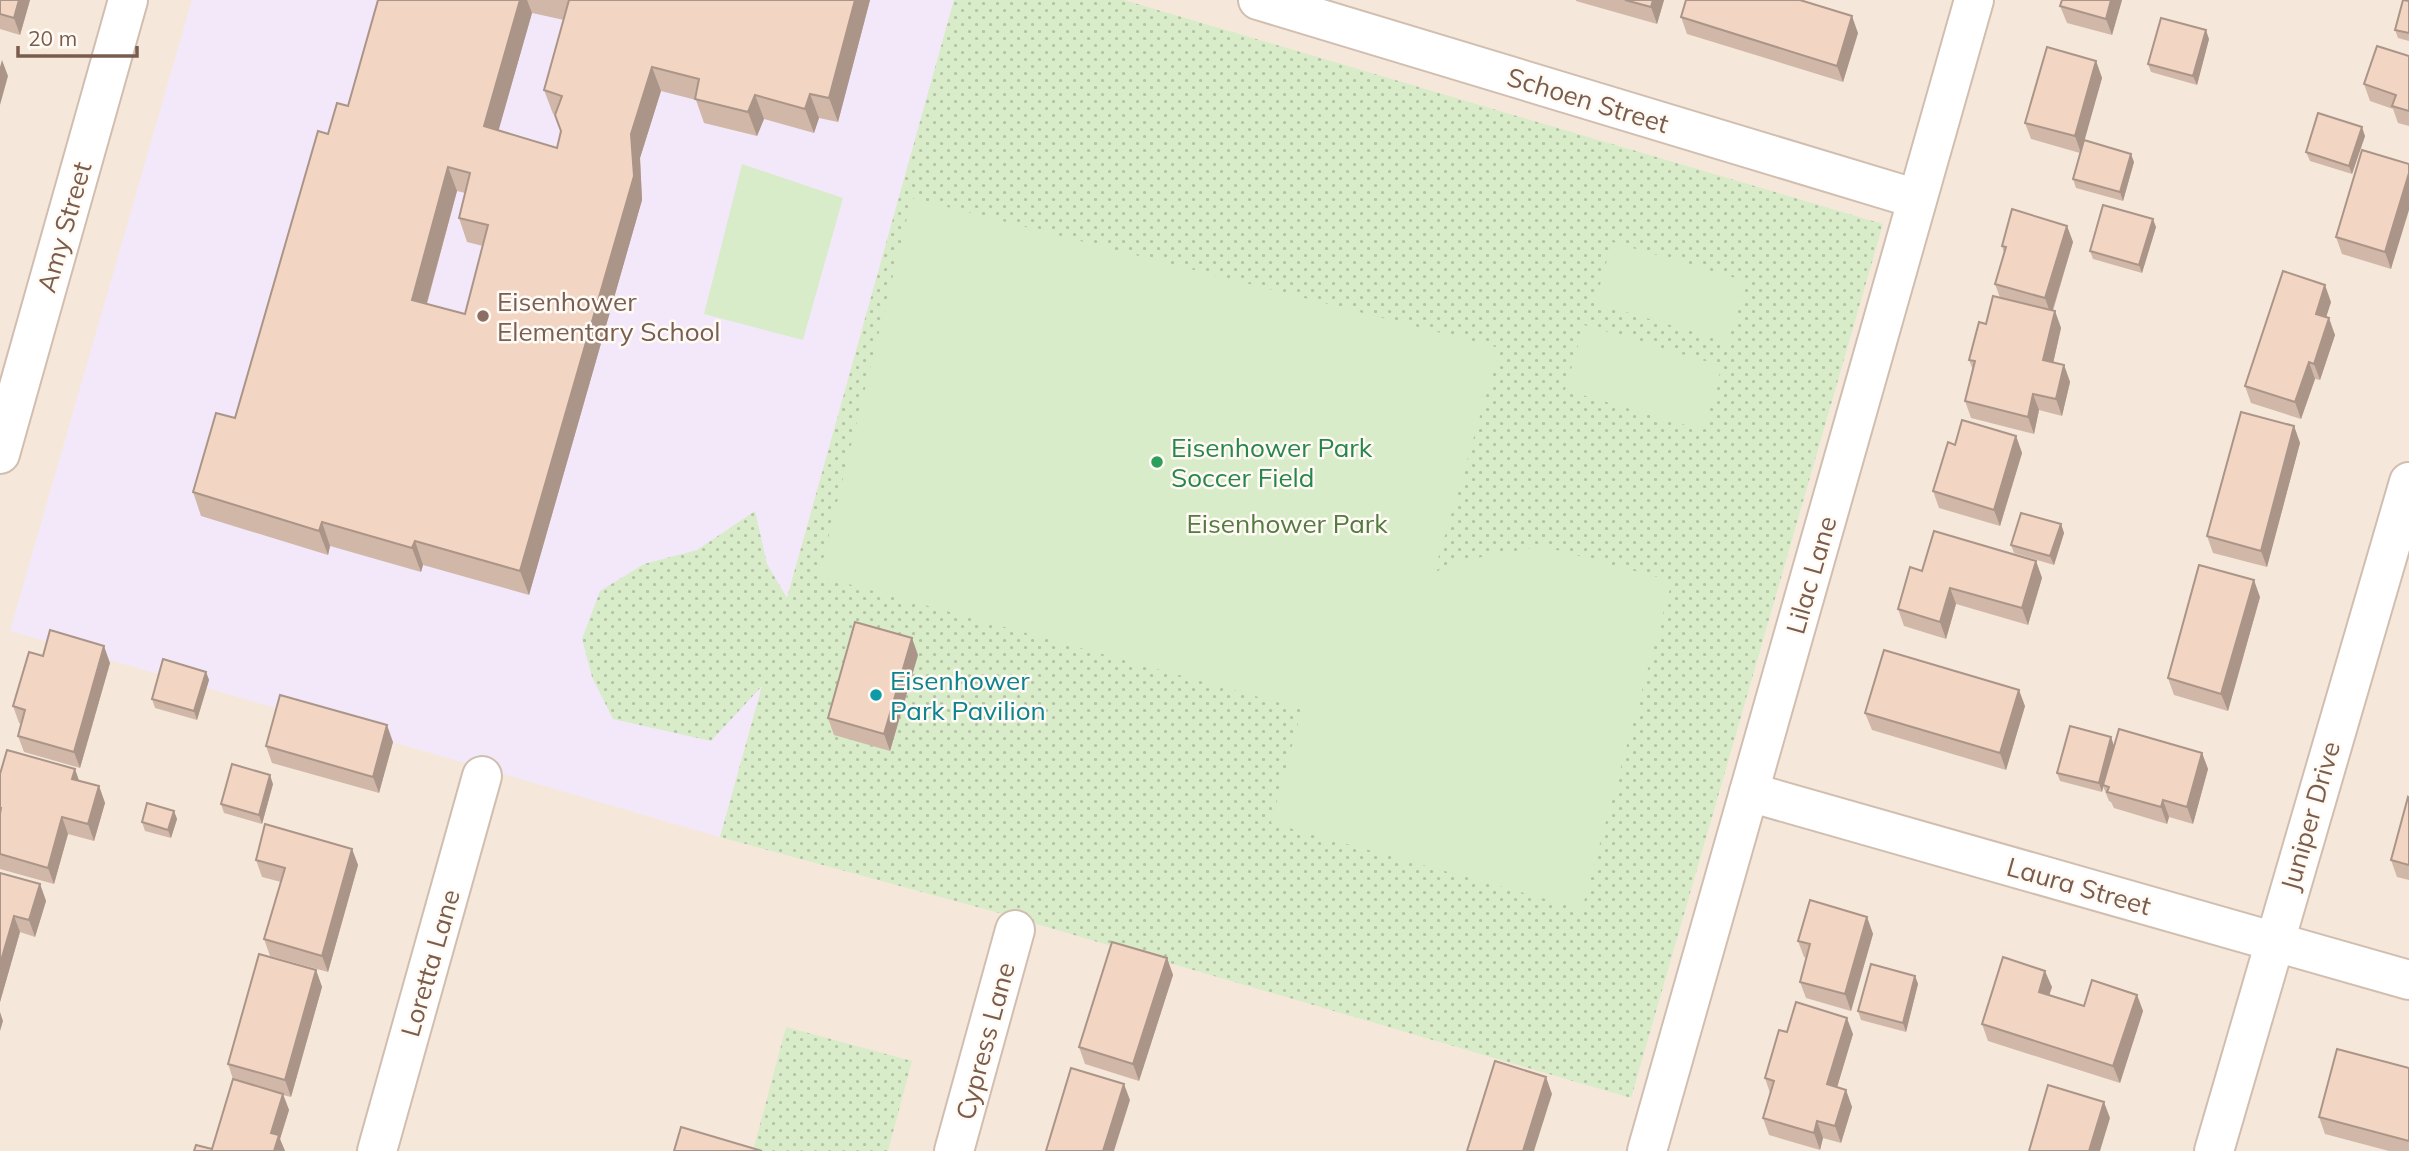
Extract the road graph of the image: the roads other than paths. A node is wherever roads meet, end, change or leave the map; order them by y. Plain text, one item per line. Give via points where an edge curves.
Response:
1 (128, 0) edge
2 (1258, 0) edge
3 (1974, 0) edge
4 (1917, 199) junction
5 (0, 454) edge
6 (2409, 482) edge
7 (482, 776) dead end
8 (1749, 792) junction
9 (1015, 930) dead end
10 (2274, 942) junction
11 (2409, 980) edge
12 (377, 1151) edge
13 (954, 1151) edge
14 (1647, 1151) edge
15 (2214, 1151) edge

1 - 5 street, Amy Street
2 - 4 street, Schoen Street
3 - 4 street, Lilac Lane
4 - 8 street, Lilac Lane
6 - 10 street, Juniper Drive
7 - 12 street, Loretta Lane
8 - 10 street, Laura Street
8 - 14 street, Lilac Lane
9 - 13 street, Cypress Lane
10 - 11 street, Laura Street
10 - 15 street, Juniper Drive

